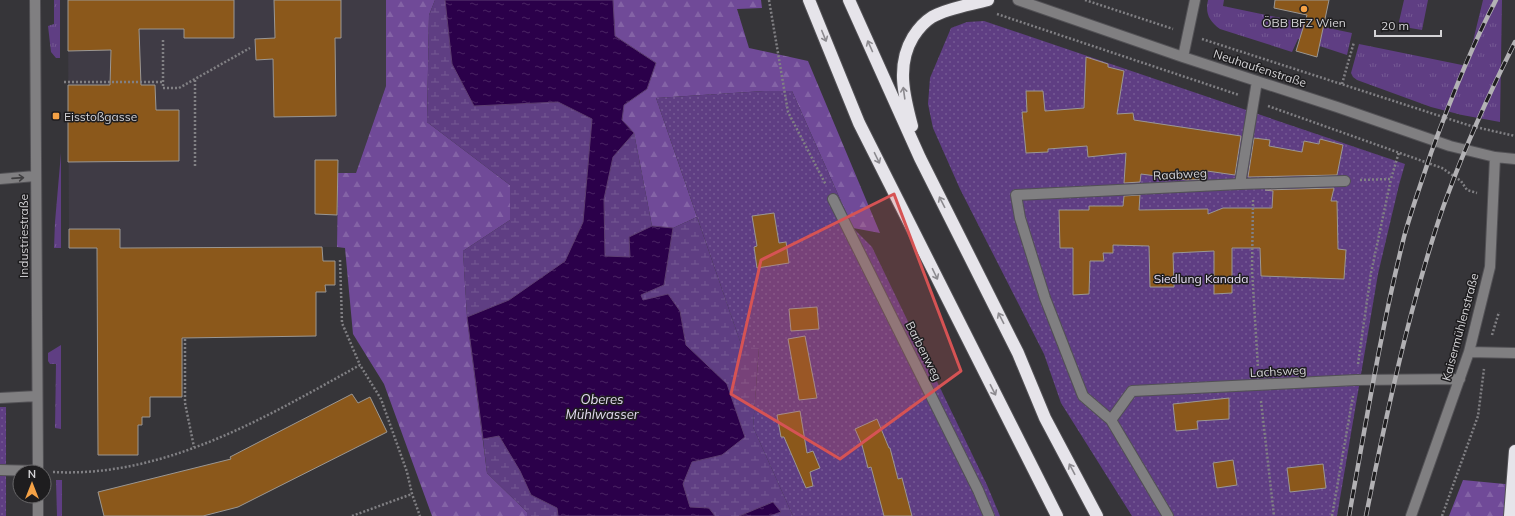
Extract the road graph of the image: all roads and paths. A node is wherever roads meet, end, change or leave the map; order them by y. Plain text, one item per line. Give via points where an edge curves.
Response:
1 (35, 0) edge
2 (769, 0) edge
3 (809, 0) edge
4 (849, 0) edge
5 (988, 0) edge
6 (1018, 0) edge
7 (1086, 0) edge
8 (1195, 0) edge
9 (1001, 15) dead end
10 (1137, 17) dead end
11 (163, 40) dead end
12 (1354, 42) dead end
13 (250, 48) dead end
14 (1239, 51) dead end
15 (1183, 57) junction
16 (194, 80) junction
17 (1257, 80) junction
18 (64, 82) dead end
19 (163, 82) junction
20 (1342, 84) junction
21 (1253, 101) junction
22 (1515, 136) edge
23 (1399, 152) junction
24 (1495, 157) junction
25 (920, 158) junction
26 (1515, 159) edge
27 (194, 168) dead end
28 (35, 176) junction
29 (0, 179) edge
30 (1391, 179) junction
31 (1345, 181) joint
32 (1240, 184) junction
33 (1253, 184) junction
34 (1493, 198) junction
35 (833, 199) joint
36 (340, 260) dead end
37 (1499, 312) dead end
38 (185, 339) dead end
39 (1469, 352) junction
40 (1486, 353) junction
41 (1515, 353) edge
42 (360, 365) junction
43 (1460, 378) junction
44 (1356, 380) junction
45 (1259, 385) junction
46 (37, 396) junction
47 (0, 398) edge
48 (1111, 420) junction
49 (194, 447) junction
50 (1515, 451) edge
51 (38, 464) edge
52 (0, 470) edge
53 (12, 471) edge
54 (52, 472) edge
55 (412, 494) junction
56 (38, 504) edge
57 (38, 516) edge
58 (352, 516) edge
59 (420, 516) edge
60 (989, 516) edge
61 (1057, 516) edge
62 (1097, 516) edge
63 (1168, 516) edge
64 (1274, 516) edge
65 (1332, 516) edge
66 (1411, 516) edge
67 (1442, 516) edge
68 (1510, 516) edge

1 - 28 street, Industriestraße
2 - 35 path via 788,112
3 -> 61 highway via 860,123
25 -> 4 highway
25 -> 5 highway via 902,78 906,50 919,28 931,18
6 - 15 street, Neuhaufenstraße
7 - 10 path
8 - 15 street
9 - 21 path
11 - 19 path
12 - 20 path
13 - 16 path
14 - 20 path
15 - 17 street, Neuhaufenstraße
16 - 19 path via 179,88 163,88
16 - 27 path
17 - 21 street
17 - 24 street, Neuhaufenstraße via 1450,146
18 - 19 path
20 - 22 path via 1471,126
21 - 23 path
21 - 32 street
23 - 30 path
23 - 34 path via 1442,168 1461,181 1468,190
24 - 26 street
24 - 34 street, Kaisermühlenstraße
62 -> 25 highway via 1045,418 1018,353
29 -> 28 street
28 - 46 street, Industriestraße
30 - 31 path
30 - 44 path via 1371,273
31 - 33 street, Raabweg
32 - 33 street, Raabweg
32 - 48 street, Raabweg via 1016,195 1020,218 1045,298 1083,396
33 - 45 path via 1252,270
34 - 39 street, Kaisermühlenstraße via 1490,267
35 - 60 street, Barbenweg
36 - 42 path via 342,323
37 - 40 path
38 - 49 path via 186,403
39 - 40 street
39 - 43 street, Kaisermühlenstraße
40 - 41 street
40 - 67 path via 1478,416
42 - 49 path via 274,412
42 - 55 path via 382,399
43 - 44 street, Lachsweg
43 - 66 street, Kaisermühlenstraße
44 - 45 street, Lachsweg
44 - 65 path
45 - 48 street, Lachsweg via 1132,391
45 - 64 path
46 - 47 street
46 - 51 street, Industriestraße
48 - 63 street
49 - 54 path via 153,461 118,468
50 - 68 highway
52 - 53 street
55 - 58 path
55 - 59 path
56 - 57 street

